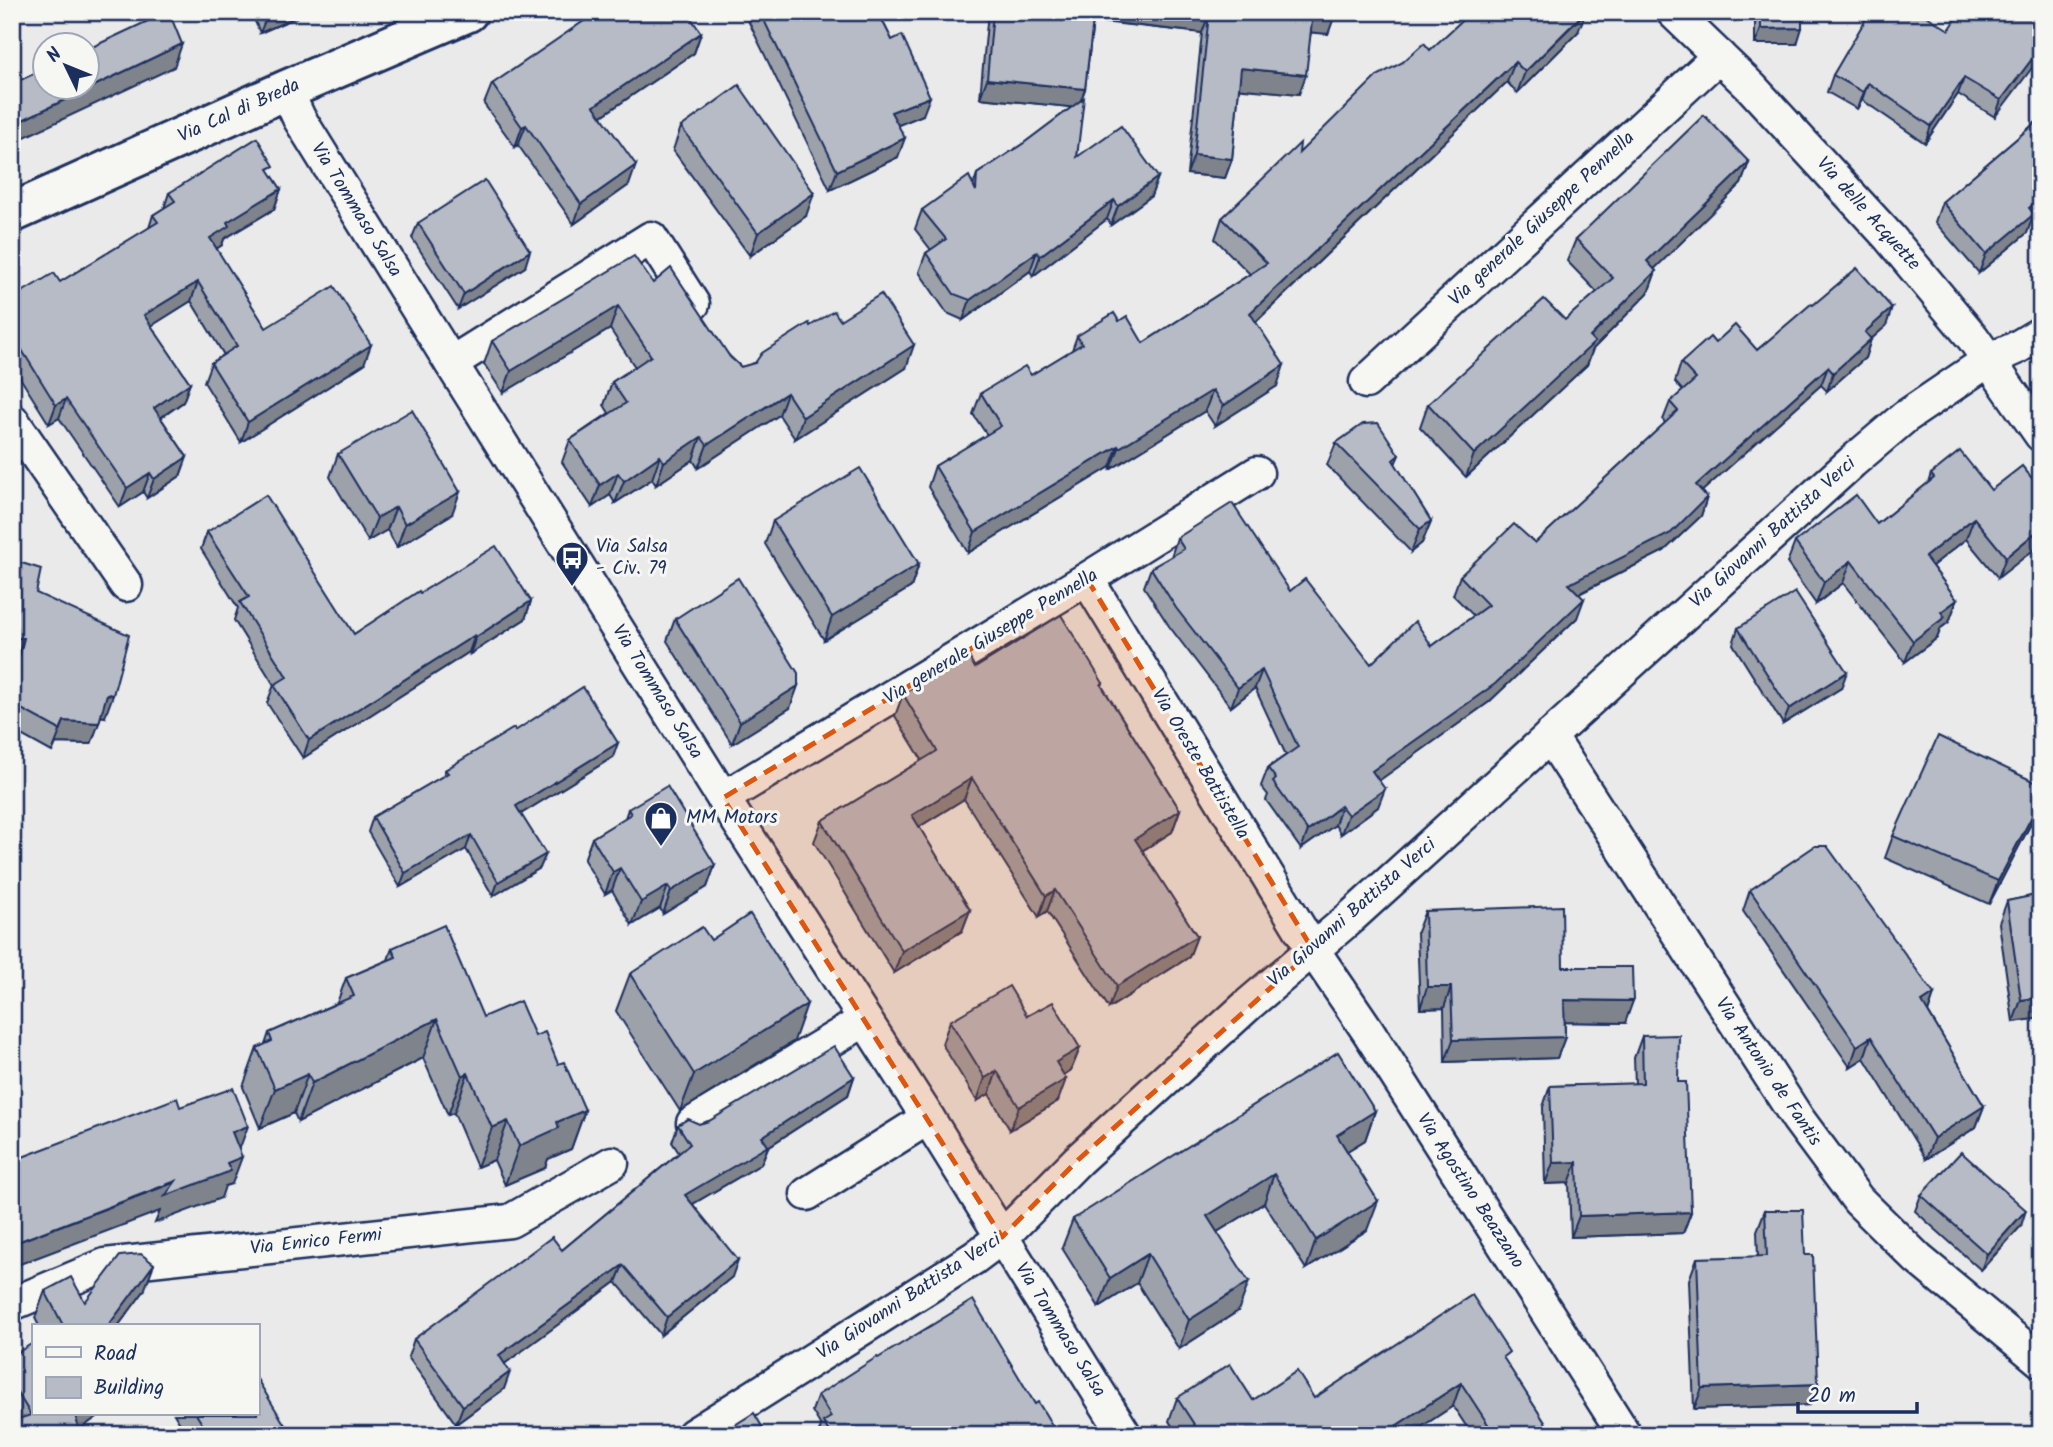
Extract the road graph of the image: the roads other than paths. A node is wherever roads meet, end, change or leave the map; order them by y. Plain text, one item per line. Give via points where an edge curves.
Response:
1 (468, 12) edge
2 (1673, 12) edge
3 (1719, 56) junction
4 (286, 90) junction
5 (12, 213) edge
6 (708, 326) edge
7 (2041, 333) edge
8 (1989, 360) junction
9 (451, 363) junction
10 (1366, 382) dead end
11 (12, 420) edge
12 (2041, 435) edge
13 (1257, 473) dead end
14 (1087, 579) junction
15 (126, 585) dead end
16 (1550, 736) junction
17 (723, 797) junction
18 (1312, 950) junction
19 (865, 1020) junction
20 (928, 1118) junction
21 (693, 1123) edge
22 (612, 1163) dead end
23 (807, 1194) dead end
24 (1002, 1237) junction
25 (12, 1304) edge
26 (2041, 1361) edge
27 (693, 1435) edge
28 (1125, 1435) edge
29 (1625, 1435) edge

1 - 4 street, Via Cal di Breda
2 - 3 street, Via delle Acquette
3 - 8 street, Via delle Acquette via 1881,228
3 - 10 street, Via generale Giuseppe Pennella
4 - 5 street, Via Cal di Breda
4 - 9 street, Via Tommaso Salsa
6 - 9 street via 650,238
7 - 8 street, Via Giovanni Battista Verci
8 - 12 street, Via delle Acquette
8 - 16 street, Via Giovanni Battista Verci via 1905,417 1852,462
9 - 17 street, Via Tommaso Salsa
11 - 15 street
13 - 14 street, Via generale Giuseppe Pennella
14 - 17 street, Via generale Giuseppe Pennella
14 - 18 street, Via Oreste Battistella
16 - 18 street, Via Giovanni Battista Verci
16 - 26 street, Via Antonio de Fantis via 1798,1119 1858,1200 1918,1259
17 - 19 street, Via Tommaso Salsa
18 - 24 street, Via Giovanni Battista Verci via 1078,1160
18 - 29 street, Via Agostino Beazzano
19 - 20 street, Via Tommaso Salsa
19 - 21 street
20 - 23 street
20 - 24 street, Via Tommaso Salsa
22 - 25 street, Via Enrico Fermi via 510,1221 106,1265
24 - 27 street, Via Giovanni Battista Verci
24 - 28 street, Via Tommaso Salsa

